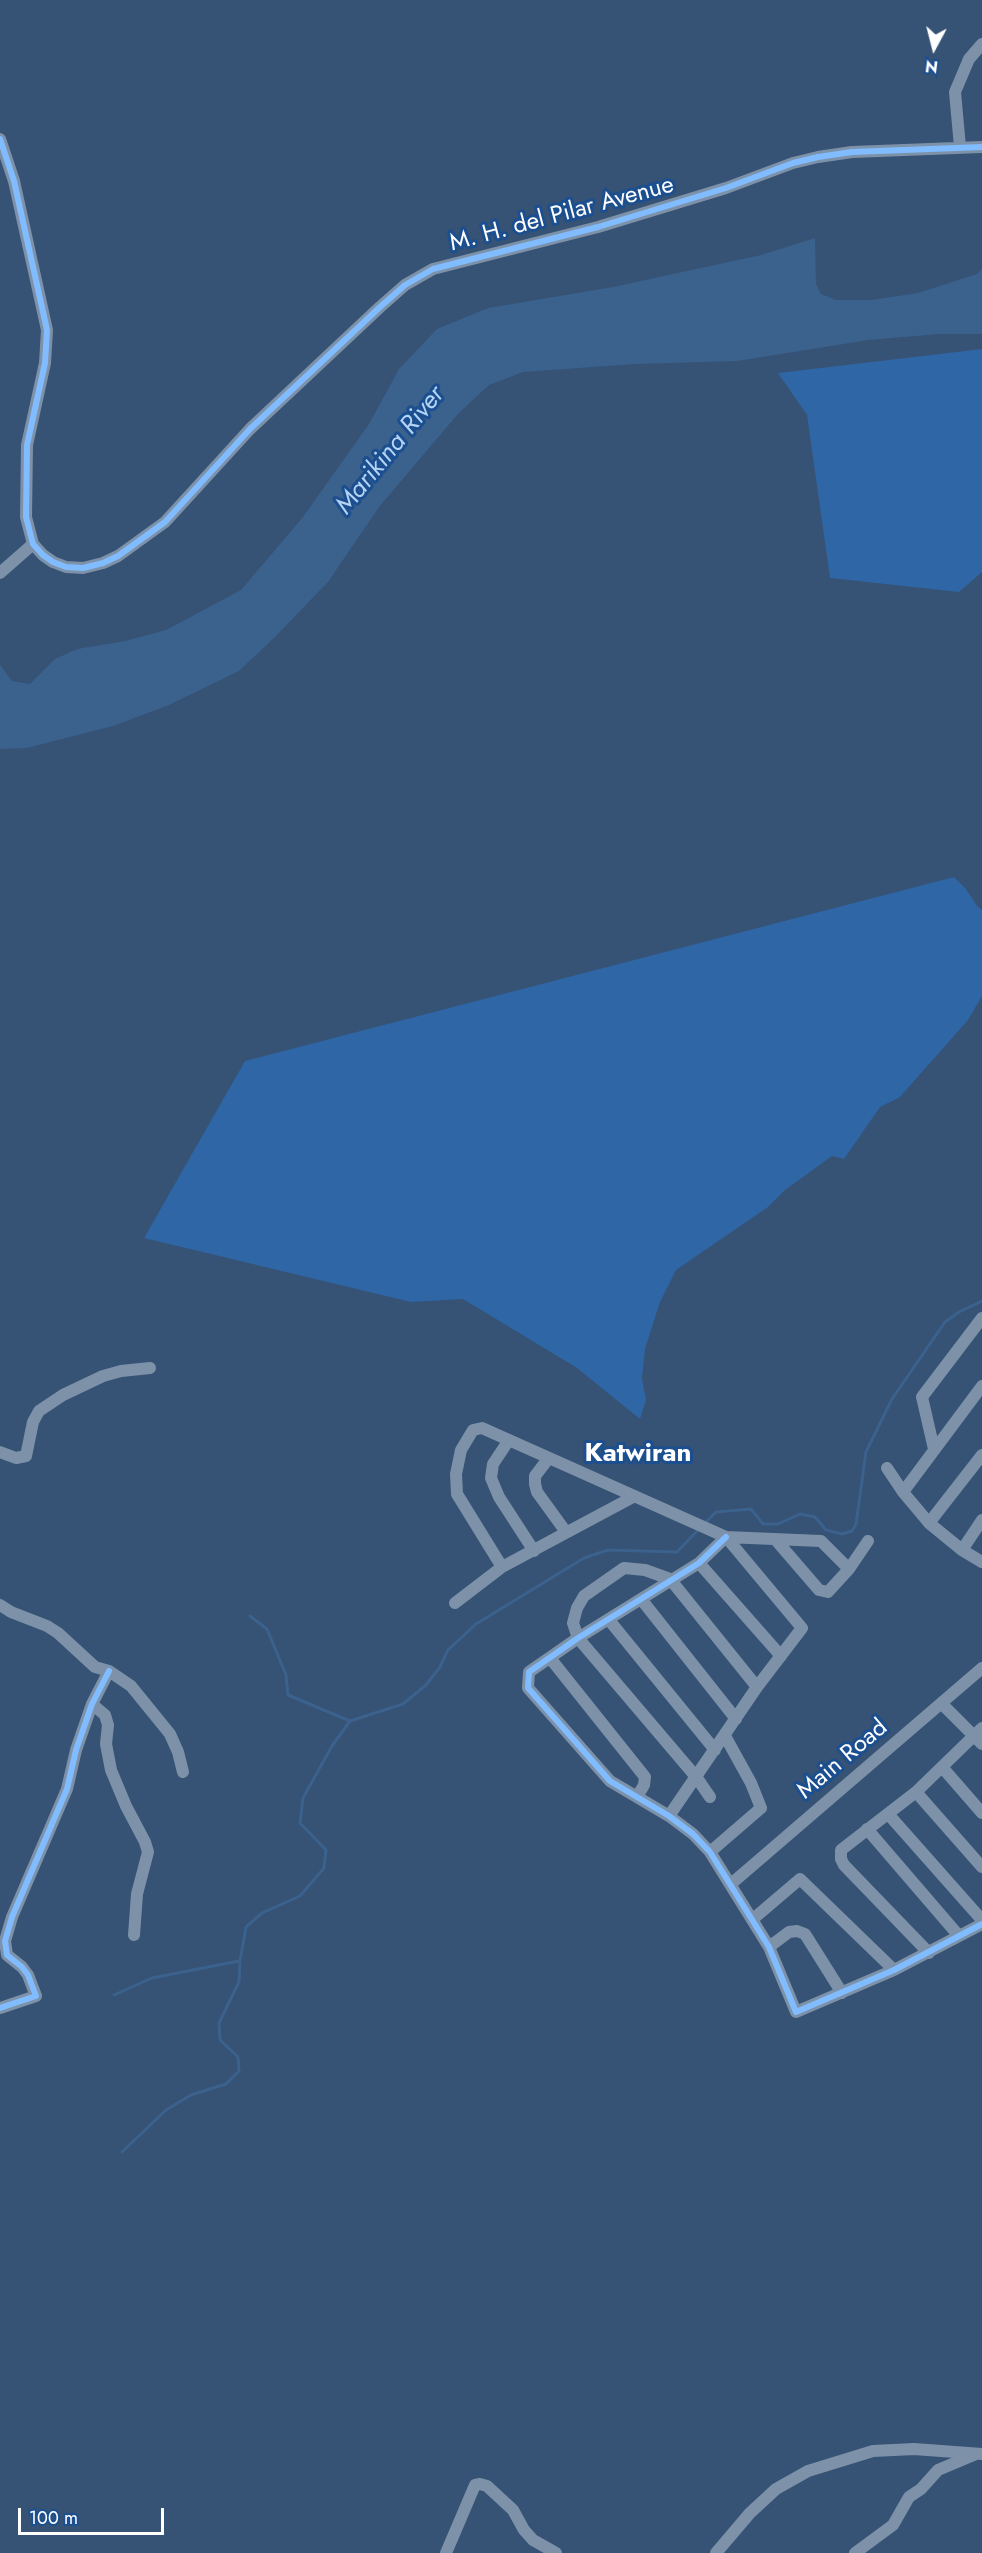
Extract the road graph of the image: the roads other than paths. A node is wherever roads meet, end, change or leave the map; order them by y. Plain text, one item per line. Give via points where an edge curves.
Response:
1 (982, 44) edge
2 (0, 139) edge
3 (960, 147) junction
4 (982, 147) edge
5 (33, 543) junction
6 (4, 569) edge
7 (982, 1318) edge
8 (150, 1368) dead end
9 (982, 1386) edge
10 (509, 1440) junction
11 (934, 1449) junction
12 (0, 1452) edge
13 (982, 1455) edge
14 (548, 1459) junction
15 (886, 1468) dead end
16 (903, 1492) junction
17 (633, 1497) junction
18 (982, 1520) edge
19 (929, 1522) junction
20 (566, 1532) junction
21 (726, 1537) junction
22 (775, 1539) junction
23 (868, 1541) dead end
24 (962, 1550) junction
25 (534, 1551) junction
26 (982, 1562) edge
27 (699, 1563) junction
28 (502, 1567) junction
29 (849, 1569) junction
30 (670, 1579) junction
31 (641, 1599) junction
32 (455, 1604) dead end
33 (0, 1605) edge
34 (609, 1620) junction
35 (578, 1638) junction
36 (781, 1656) junction
37 (550, 1658) junction
38 (982, 1668) edge
39 (109, 1671) junction
40 (757, 1687) junction
41 (92, 1704) junction
42 (942, 1704) junction
43 (736, 1719) junction
44 (725, 1736) junction
45 (979, 1736) edge
46 (715, 1750) junction
47 (942, 1767) junction
48 (183, 1772) dead end
49 (697, 1778) junction
50 (916, 1792) junction
51 (637, 1797) junction
52 (710, 1797) dead end
53 (982, 1813) edge
54 (889, 1815) junction
55 (669, 1816) junction
56 (867, 1829) junction
57 (710, 1852) junction
58 (982, 1868) edge
59 (731, 1884) junction
60 (753, 1919) junction
61 (982, 1922) edge
62 (134, 1935) dead end
63 (959, 1936) junction
64 (769, 1947) junction
65 (929, 1953) junction
66 (894, 1970) junction
67 (842, 1993) junction
68 (0, 2008) edge
69 (979, 2454) edge
70 (446, 2553) edge
71 (556, 2553) edge
72 (716, 2553) edge
73 (855, 2553) edge

1 - 3 street via 969,59 956,92
2 - 5 street via 14,181 47,330 45,363 27,445 26,517
3 - 4 street, M. H. del Pilar Avenue
3 - 5 street, M. H. del Pilar Avenue via 818,157 598,227 433,269 405,285 380,307 250,429 165,522 118,556 103,563 66,567 53,562
5 - 6 street
7 - 11 street via 922,1397
8 - 12 street via 103,1376 63,1395 39,1411 26,1456 16,1458
9 - 11 street
10 - 14 street
10 - 25 street via 493,1464 491,1478
10 - 28 street via 482,1428 473,1430 461,1450 456,1474 457,1494
11 - 16 street
13 - 19 street
14 - 17 street
14 - 20 street via 535,1476 535,1484
15 - 16 street
16 - 19 street
17 - 20 street
17 - 21 street
18 - 24 street
19 - 24 street
20 - 25 street
21 - 22 street
21 - 27 street
21 - 36 street via 802,1628
22 - 29 street via 821,1541
22 - 29 street via 819,1590 828,1592
23 - 29 street
24 - 26 street
25 - 28 street
27 - 30 street
27 - 36 street
28 - 32 street
30 - 31 street
30 - 35 street via 624,1568 584,1596 573,1623
30 - 40 street
31 - 34 street
31 - 43 street
33 - 39 street via 47,1626 94,1667
34 - 35 street
34 - 46 street
35 - 37 street
35 - 49 street
36 - 40 street
37 - 51 street via 645,1777
37 - 51 street via 529,1672 528,1688 609,1781
38 - 42 street, Main Road
39 - 41 street
39 - 48 street via 140,1695 165,1727
40 - 43 street
41 - 62 street via 105,1715 111,1770 148,1852 136,1894
41 - 68 street via 67,1789 5,1941 7,1955 28,1975 36,1996
42 - 45 street
42 - 59 street, Main Road
43 - 44 street
44 - 46 street
44 - 57 street via 761,1808
45 - 47 street
46 - 49 street
47 - 50 street
47 - 53 street
49 - 52 street
49 - 55 street
50 - 54 street
50 - 58 street
51 - 55 street
54 - 56 street
54 - 61 street
55 - 57 street
56 - 63 street
56 - 65 street via 841,1850 841,1859
57 - 59 street
59 - 60 street
60 - 64 street
60 - 66 street via 800,1879
61 - 63 street
63 - 65 street
64 - 67 street via 789,1932 805,1934
64 - 67 street via 796,2012
65 - 66 street
66 - 67 street
69 - 72 street via 914,2449 873,2451 808,2470 767,2497
69 - 73 street via 938,2470 909,2497 893,2525
70 - 71 street via 475,2485 480,2484 513,2510 533,2540

